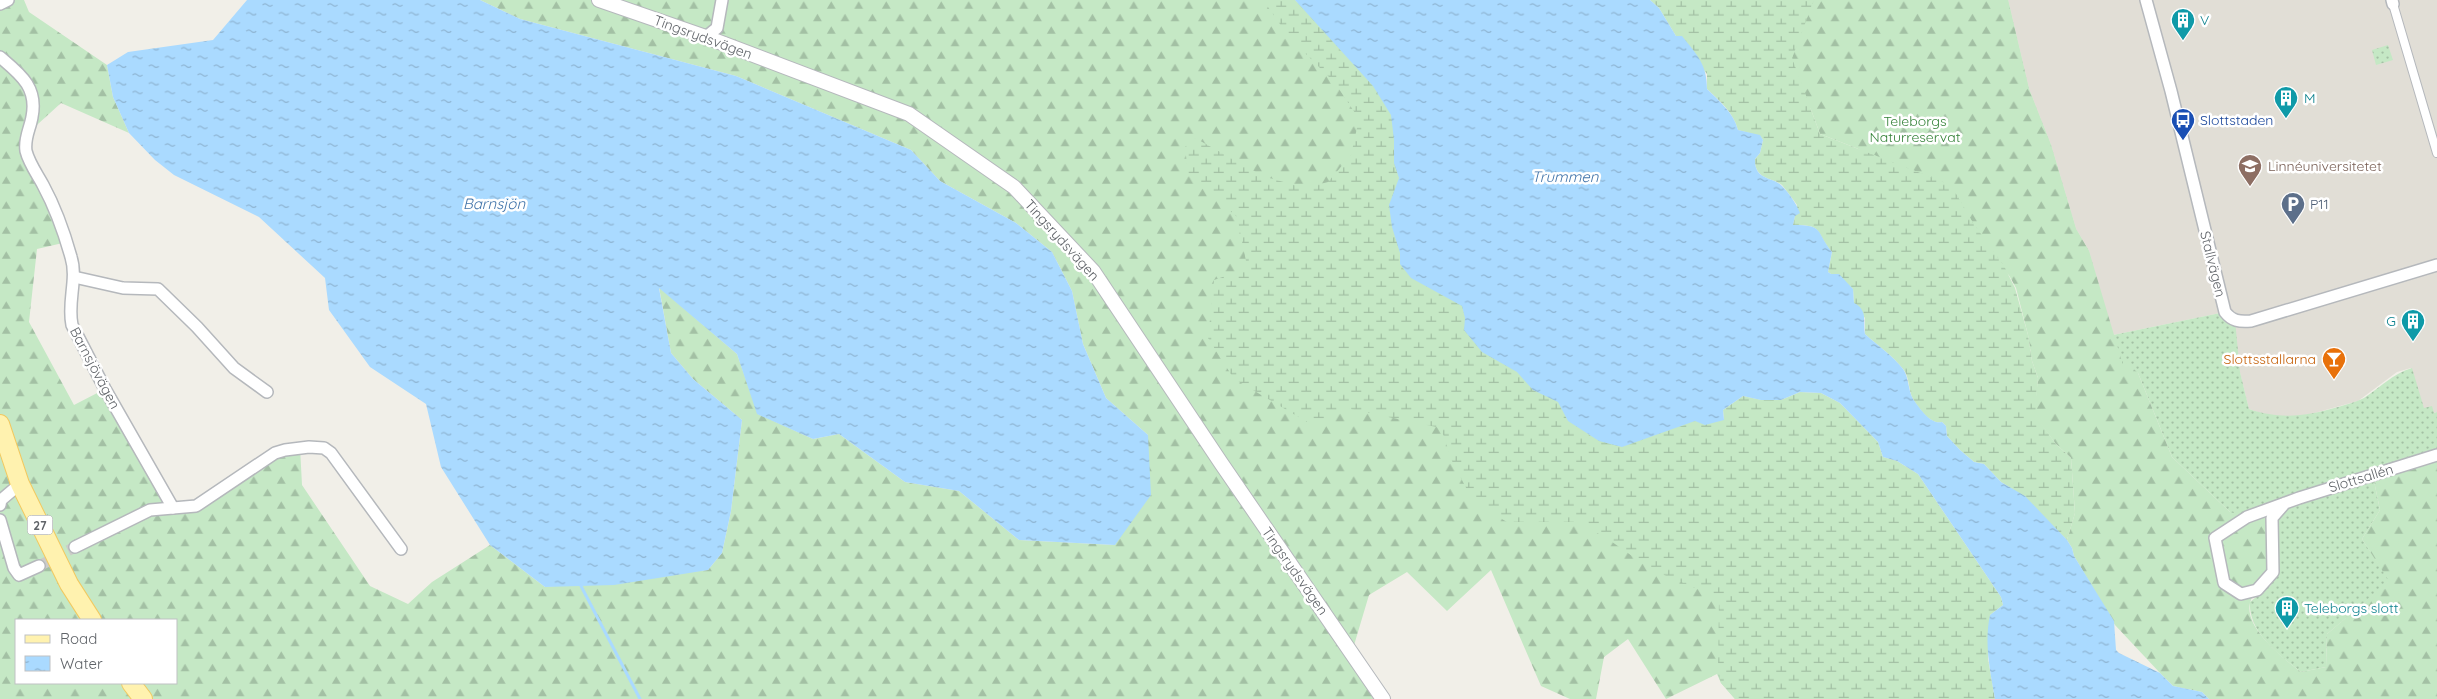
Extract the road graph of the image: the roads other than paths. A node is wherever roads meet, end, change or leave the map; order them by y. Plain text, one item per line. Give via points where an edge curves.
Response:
1 (8, 0) edge
2 (599, 0) edge
3 (722, 0) edge
4 (2146, 0) edge
5 (2392, 2) edge
6 (0, 4) edge
7 (706, 38) junction
8 (0, 57) edge
9 (2437, 153) edge
10 (2437, 265) edge
11 (74, 277) junction
12 (267, 392) dead end
13 (0, 424) edge
14 (2437, 455) edge
15 (20, 484) junction
16 (2285, 503) junction
17 (0, 505) edge
18 (173, 508) junction
19 (0, 520) edge
20 (75, 547) tunnel mouth
21 (401, 549) dead end
22 (39, 566) tunnel mouth
23 (91, 619) edge
24 (132, 684) edge
25 (142, 699) edge
26 (1383, 699) edge

1 - 6 street
2 - 7 street, Tingsrydsvägen
3 - 7 street via 717,28
4 - 10 street, Stallvägen via 2225,312 2230,318 2251,321
5 - 9 street
7 - 26 street, Tingsrydsvägen via 909,114 1014,187 1094,271
8 - 11 street, Barnsjövägen via 26,78 30,89 32,117 26,134 26,149 56,213 72,259
11 - 12 street via 122,288 158,289 234,368
11 - 18 street, Barnsjövägen via 70,315 76,336
13 - 15 main road, 27
14 - 16 street, Slottsallén
15 - 17 street via 1,500
15 - 23 main road, 27 via 70,584
16 - 16 street, Slottsallén via 2247,517 2215,538 2224,583 2240,594 2257,590 2273,572 2272,518
18 - 20 street via 150,510
18 - 21 street via 196,506 275,453 309,447 324,448 340,464
19 - 22 street via 19,575
24 - 25 main road

